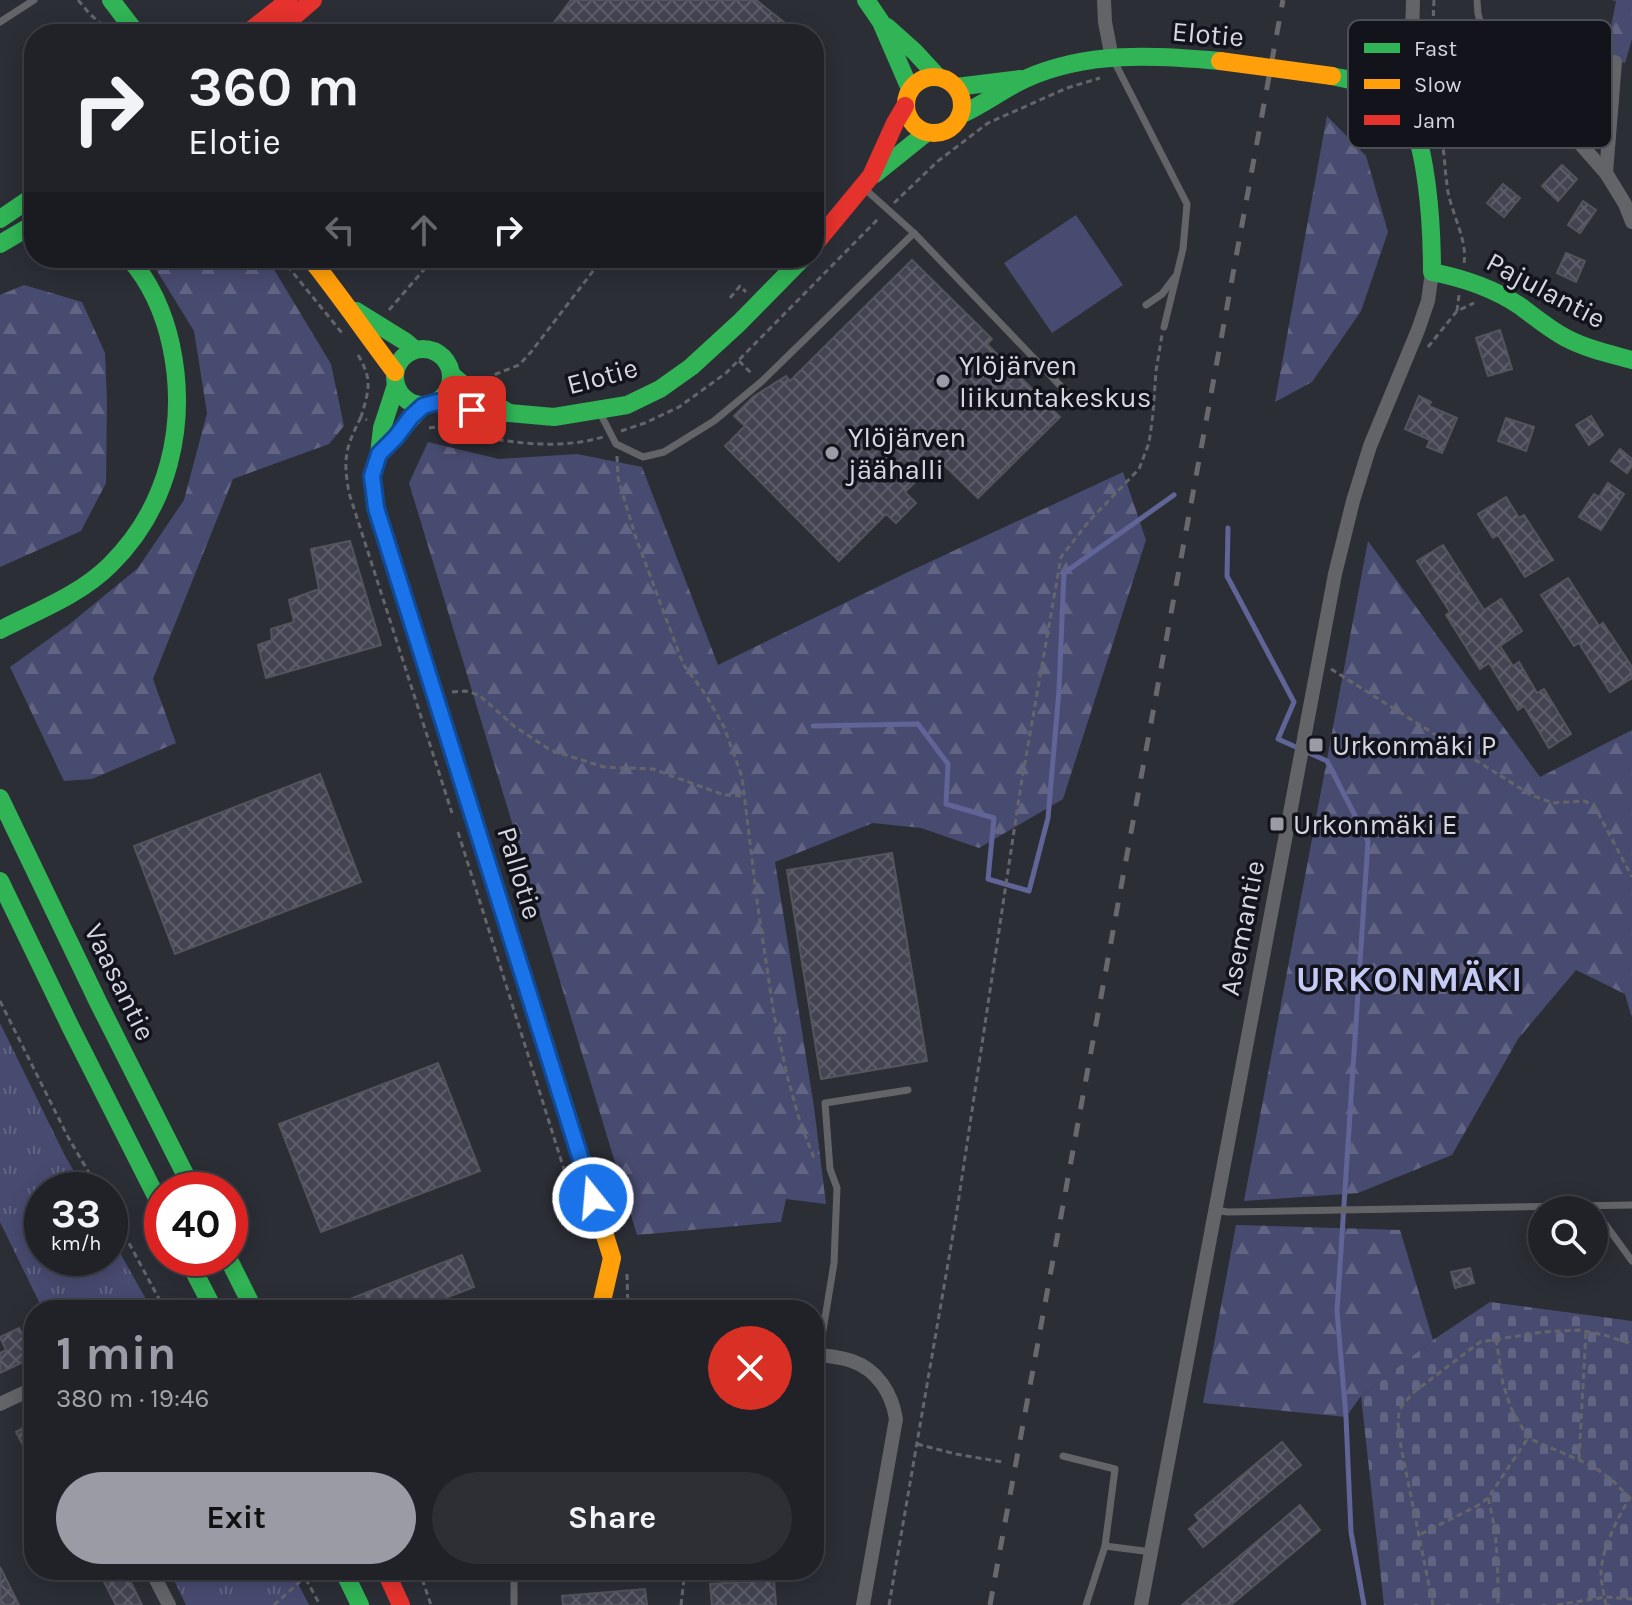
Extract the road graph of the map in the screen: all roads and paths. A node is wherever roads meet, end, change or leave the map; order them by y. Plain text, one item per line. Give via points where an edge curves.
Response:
1 (34, 0) edge
2 (78, 0) edge
3 (111, 0) edge
4 (289, 0) edge
5 (313, 0) edge
6 (866, 0) edge
7 (1104, 0) edge
8 (1413, 0) edge
9 (1434, 0) edge
10 (1477, 0) edge
11 (1412, 20) edge
12 (1434, 20) edge
13 (1480, 20) edge
14 (0, 22) edge
15 (881, 22) junction
16 (101, 24) edge
17 (129, 24) edge
18 (259, 24) edge
19 (285, 24) edge
20 (1615, 62) dead end
21 (1116, 65) junction
22 (938, 77) junction
23 (1024, 79) junction
24 (1348, 79) edge
25 (956, 87) junction
26 (908, 98) junction
27 (1612, 99) edge
28 (960, 115) junction
29 (926, 133) junction
30 (1418, 148) edge
31 (1442, 148) edge
32 (1584, 148) edge
33 (1608, 148) edge
34 (1606, 173) junction
35 (867, 182) junction
36 (24, 203) edge
37 (888, 209) junction
38 (0, 219) edge
39 (1632, 222) edge
40 (24, 230) edge
41 (824, 233) edge
42 (914, 233) junction
43 (0, 244) edge
44 (137, 268) edge
45 (289, 268) edge
46 (318, 268) edge
47 (425, 268) edge
48 (595, 268) edge
49 (793, 268) edge
50 (1432, 272) junction
51 (1177, 275) junction
52 (1461, 278) junction
53 (1146, 305) dead end
54 (1457, 311) dead end
55 (1164, 327) joint
56 (365, 335) junction
57 (344, 336) dead end
58 (415, 350) junction
59 (531, 352) dead end
60 (1632, 360) edge
61 (739, 361) junction
62 (452, 375) junction
63 (396, 378) junction
64 (761, 382) junction
65 (1073, 399) dead end
66 (430, 404) junction
67 (599, 411) junction
68 (509, 413) junction
69 (382, 428) junction
70 (421, 429) dead end
71 (611, 435) junction
72 (616, 444) junction
73 (379, 454) junction
74 (2, 629) edge
75 (1331, 669) dead end
76 (448, 692) dead end
77 (745, 796) junction
78 (0, 798) edge
79 (1632, 877) edge
80 (0, 881) edge
81 (0, 1001) edge
82 (908, 1090) dead end
83 (830, 1169) junction
84 (88, 1172) edge
85 (144, 1172) edge
86 (184, 1172) edge
87 (1632, 1205) edge
88 (1608, 1206) edge
89 (1528, 1207) edge
90 (1215, 1210) junction
91 (1608, 1228) edge
92 (128, 1241) edge
93 (1632, 1261) edge
94 (196, 1276) edge
95 (237, 1276) edge
96 (160, 1300) edge
97 (209, 1300) edge
98 (249, 1300) edge
99 (602, 1300) edge
100 (824, 1317) edge
101 (1586, 1331) junction
102 (1496, 1339) junction
103 (1632, 1344) edge
104 (824, 1355) edge
105 (24, 1393) edge
106 (0, 1404) edge
107 (1528, 1438) junction
108 (917, 1444) junction
109 (1063, 1456) dead end
110 (1579, 1460) junction
111 (1002, 1462) dead end
112 (1488, 1498) junction
113 (1631, 1499) edge
114 (1420, 1535) junction
115 (1105, 1546) junction
116 (1152, 1552) junction
117 (156, 1580) edge
118 (302, 1580) edge
119 (307, 1580) edge
120 (348, 1580) edge
121 (390, 1580) edge
122 (422, 1580) edge
123 (514, 1580) edge
124 (684, 1580) edge
125 (1605, 1597) junction
126 (1632, 1599) edge
127 (169, 1605) edge
128 (274, 1605) edge
129 (320, 1605) edge
130 (360, 1605) edge
131 (401, 1605) edge
132 (431, 1605) edge
133 (514, 1605) edge
134 (681, 1605) edge
135 (863, 1605) edge
136 (889, 1605) edge
137 (1086, 1605) edge
138 (1141, 1605) edge
139 (1433, 1605) edge
140 (1498, 1605) edge
141 (1557, 1605) edge
142 (1606, 1605) edge

1 - 14 lane
2 - 16 path
3 - 17 main road
4 - 18 main road
5 - 19 main road
6 - 15 main road
7 - 21 street
8 - 11 street
9 - 12 path
10 - 13 lane
15 - 22 main road
15 - 26 main road via 900,62
20 - 27 street
21 - 23 main road, Elotie via 1074,63
21 - 24 main road, Elotie, bridge via 1191,59
21 - 37 path via 988,123
21 - 51 lane via 1187,204
22 - 25 main road
22 - 26 main road via 918,82
23 - 25 main road, Elotie
23 - 28 main road, Elotie
25 - 28 main road
26 - 29 main road via 912,123
26 - 35 main road
28 - 29 main road via 943,132
29 - 35 main road
30 - 50 main road via 1433,244
31 - 52 path via 1447,189 1464,244
32 - 34 street
33 - 34 street
34 - 39 street
35 - 37 lane
35 - 41 main road
36 - 38 main road
37 - 42 lane
37 - 61 path
40 - 43 main road
42 - 64 lane
42 - 65 lane
44 - 74 main road via 166,324 176,369 178,421 165,478 142,526 108,567 63,600
45 - 57 path
46 - 56 main road
47 - 56 path
48 - 59 path
49 - 67 main road, Elotie via 691,367 627,405
50 - 52 main road, Pajulantie
50 - 90 street, Asemantie via 1418,330 1370,446 1335,574
51 - 53 lane
51 - 55 lane
52 - 54 path
52 - 60 main road, Pajulantie via 1518,304 1581,345
55 - 108 path via 1149,443 1139,469 1061,557
56 - 58 main road via 406,342
56 - 63 main road
56 - 69 path via 369,390 361,417
58 - 62 main road via 441,355
58 - 63 main road via 400,360
61 - 64 path
61 - 71 path via 679,407
62 - 66 main road via 443,398
62 - 68 main road, Elotie
63 - 66 main road via 407,401
63 - 69 main road, Pallotie
64 - 72 lane via 714,421 664,452 643,457
66 - 68 main road, Elotie
66 - 73 main road
67 - 68 main road, Elotie via 554,417
67 - 71 lane
69 - 73 main road, Pallotie
70 - 71 path via 441,426 552,445
71 - 72 lane
72 - 77 path via 618,478 635,535 683,664 724,727
73 - 99 main road, Pallotie via 372,476 376,508 612,1258
75 - 79 path via 1531,795 1553,803 1585,801 1595,807
76 - 77 path via 479,695 550,750 604,767 653,769 724,795
77 - 83 path via 762,939 787,1075 814,1158
78 - 86 main road, Vaasantie
80 - 85 main road
81 - 84 path
82 - 83 lane via 825,1103
83 - 100 lane via 837,1188 834,1263
87 - 88 lane
89 - 90 lane
90 - 116 street, Asemantie
91 - 93 lane
92 - 96 path
94 - 97 main road
95 - 98 main road
101 - 102 path
101 - 103 path
101 - 110 path
102 - 107 path via 1503,1384
102 - 114 path via 1480,1342 1414,1392 1399,1411 1401,1447
104 - 135 street via 852,1361 872,1373 894,1403 896,1419
105 - 106 street
107 - 110 path
107 - 112 path
108 - 111 path
108 - 136 path
109 - 115 lane via 1115,1469
110 - 113 path
112 - 114 path
112 - 140 path via 1498,1546
113 - 125 path via 1604,1555
114 - 139 path
115 - 116 lane
115 - 137 lane
116 - 138 street, Asemantie
117 - 127 street
118 - 128 path
119 - 129 path
120 - 130 main road
121 - 131 main road
122 - 132 path
123 - 133 lane
124 - 134 path
125 - 126 path
125 - 141 path
125 - 142 path

